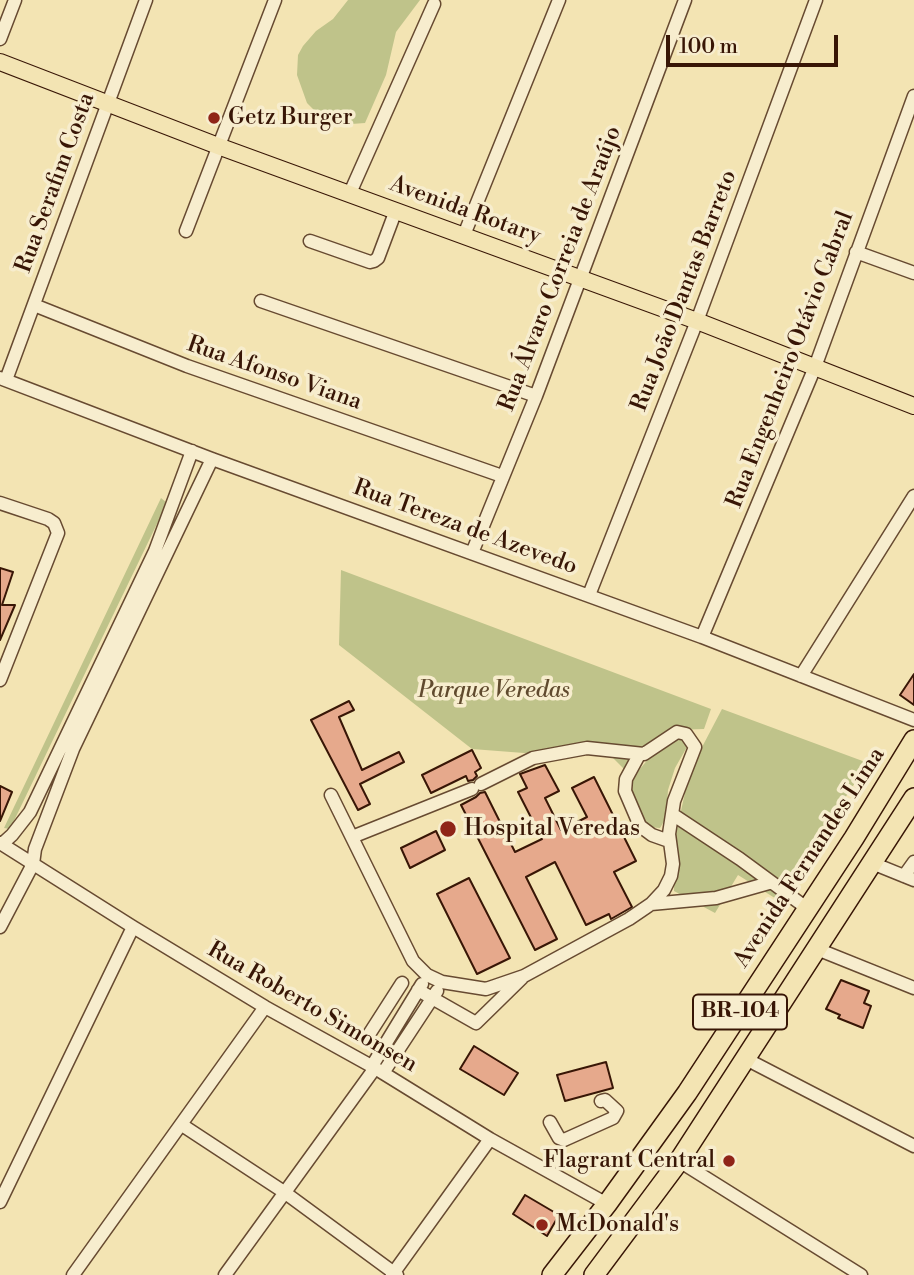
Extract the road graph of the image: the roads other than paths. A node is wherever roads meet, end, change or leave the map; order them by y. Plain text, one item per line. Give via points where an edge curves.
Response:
1 (15, 0) edge
2 (146, 0) edge
3 (275, 0) edge
4 (559, 0) edge
5 (685, 0) edge
6 (816, 0) edge
7 (434, 4) dead end
8 (0, 39) edge
9 (0, 62) edge
10 (914, 96) edge
11 (109, 102) junction
12 (218, 146) junction
13 (350, 192) junction
14 (396, 210) junction
15 (186, 232) dead end
16 (464, 235) junction
17 (310, 241) dead end
18 (856, 253) junction
19 (914, 273) edge
20 (581, 279) junction
21 (261, 301) dead end
22 (34, 306) junction
23 (697, 321) junction
24 (815, 366) junction
25 (3, 379) edge
26 (536, 396) junction
27 (914, 406) edge
28 (192, 451) junction
29 (212, 459) junction
30 (502, 476) junction
31 (914, 496) edge
32 (0, 503) edge
33 (472, 553) junction
34 (589, 595) junction
35 (702, 637) junction
36 (801, 676) junction
37 (0, 680) edge
38 (914, 720) edge
39 (914, 740) edge
40 (639, 755) junction
41 (331, 795) dead end
42 (914, 798) edge
43 (672, 814) junction
44 (352, 837) junction
45 (669, 841) junction
46 (1, 843) edge
47 (914, 862) edge
48 (872, 863) junction
49 (33, 864) junction
50 (909, 878) edge
51 (769, 883) junction
52 (651, 904) junction
53 (808, 909) junction
54 (0, 927) edge
55 (133, 928) junction
56 (817, 949) junction
57 (428, 975) junction
58 (524, 975) junction
59 (443, 982) junction
60 (402, 983) dead end
61 (914, 988) edge
62 (418, 990) junction
63 (433, 998) junction
64 (265, 1007) junction
65 (368, 1036) dead end
66 (746, 1059) junction
67 (377, 1069) junction
68 (600, 1101) dead end
69 (550, 1122) dead end
70 (182, 1125) junction
71 (490, 1139) junction
72 (914, 1146) edge
73 (679, 1161) junction
74 (284, 1192) junction
75 (0, 1202) edge
76 (607, 1204) junction
77 (394, 1274) edge
78 (73, 1275) edge
79 (225, 1275) edge
80 (552, 1275) edge
81 (594, 1275) edge
82 (861, 1275) edge

1 - 8 street
2 - 11 street, Rua Serafim Costa
3 - 12 street
4 - 16 street
5 - 20 street, Rua Álvaro Correia de Araújo
6 - 23 street, Rua João Dantas Barreto
7 - 13 street
9 - 11 main road, Avenida Rotary
10 - 18 street, Rua Engenheiro Otávio Cabral
11 - 12 main road, Avenida Rotary
11 - 22 street, Rua Serafim Costa
12 - 13 main road, Avenida Rotary
12 - 15 street
13 - 14 main road, Avenida Rotary
14 - 16 main road, Avenida Rotary
14 - 17 street via 374,261
16 - 20 main road, Avenida Rotary
18 - 19 street
18 - 24 street, Rua Engenheiro Otávio Cabral
20 - 23 main road, Avenida Rotary
20 - 26 street, Rua Álvaro Correia de Araújo
21 - 26 street
22 - 25 street, Rua Serafim Costa
22 - 30 street, Rua Afonso Viana via 154,354
23 - 24 main road, Avenida Rotary
23 - 34 street, Rua João Dantas Barreto
24 - 27 main road, Avenida Rotary
24 - 35 street, Rua Engenheiro Otávio Cabral
25 - 28 street, Rua Tereza de Azevedo
26 - 30 street, Rua Álvaro Correia de Araújo
28 - 29 street, Rua Tereza de Azevedo
28 - 46 street via 155,551 30,812
29 - 33 street, Rua Tereza de Azevedo
29 - 49 street via 73,749
30 - 33 street, Rua Álvaro Correia de Araújo
31 - 36 street
32 - 37 street via 48,519 57,528 57,538
33 - 34 street, Rua Tereza de Azevedo
34 - 35 street, Rua Tereza de Azevedo
35 - 36 street, Rua Tereza de Azevedo
36 - 38 street, Rua Tereza de Azevedo
39 - 53 highway, Avenida Fernandes Lima / BR-104
40 - 43 street via 677,732 693,742
40 - 44 street via 587,748 533,758
40 - 45 street via 625,791 640,826
41 - 44 street
42 - 48 highway, BR-104
43 - 45 street
43 - 51 street
44 - 57 street via 413,961
45 - 52 street via 671,877
46 - 49 street, Rua Roberto Simonsen
47 - 50 street
48 - 50 street
48 - 56 highway, BR-104
49 - 54 street
49 - 55 street, Rua Roberto Simonsen
51 - 52 street via 716,898
51 - 53 street
52 - 58 street
53 - 76 highway, Avenida Fernandes Lima / BR-104 via 687,1093
55 - 64 street, Rua Roberto Simonsen
55 - 75 street
56 - 61 street
56 - 66 highway, BR-104
57 - 59 street
57 - 62 street
58 - 59 street via 486,989
58 - 63 street via 476,1023
59 - 63 street
60 - 65 street
62 - 63 street
62 - 67 street
63 - 67 street
64 - 67 street, Rua Roberto Simonsen
64 - 70 street
66 - 72 street
66 - 73 highway, BR-104
67 - 71 street, Rua Roberto Simonsen
67 - 74 street
68 - 69 street via 617,1111 613,1118 564,1140
70 - 74 street
70 - 78 street
71 - 76 street, Rua Roberto Simonsen
71 - 77 street
73 - 81 highway, BR-104
73 - 82 street
74 - 77 street
74 - 79 street
76 - 80 highway, Avenida Fernandes Lima / BR-104

